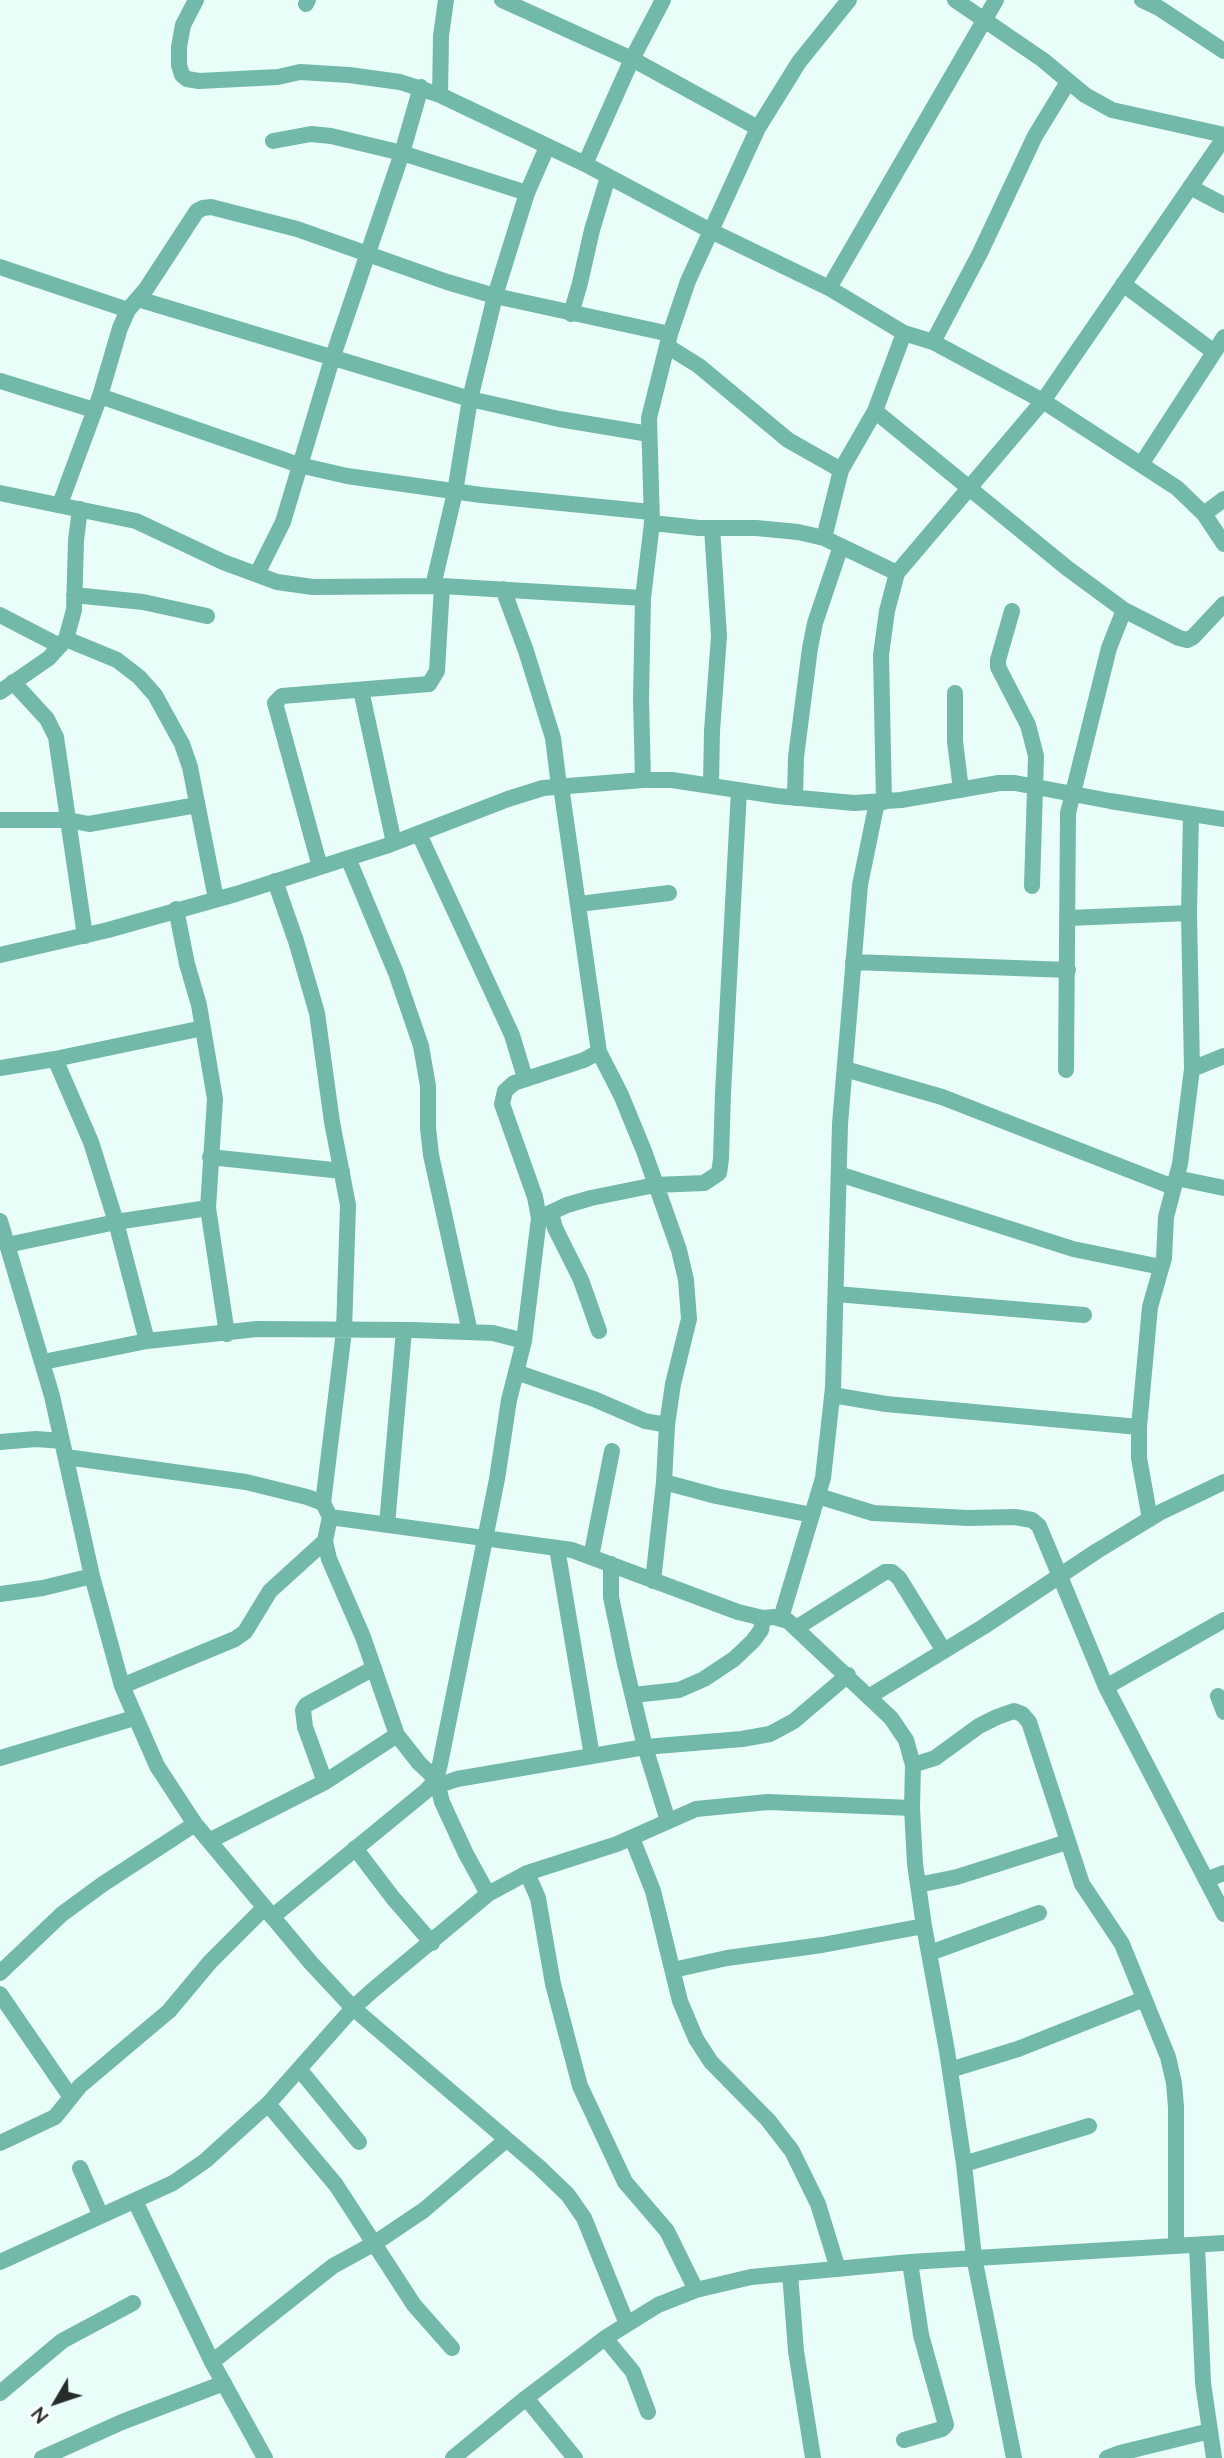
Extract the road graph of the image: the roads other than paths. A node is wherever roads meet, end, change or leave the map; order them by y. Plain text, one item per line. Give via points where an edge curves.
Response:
1 (196, 0) edge
2 (446, 0) edge
3 (502, 0) edge
4 (663, 0) edge
5 (849, 0) edge
6 (955, 0) edge
7 (996, 0) edge
8 (1142, 0) edge
9 (1160, 4) edge
10 (985, 20) junction
11 (1224, 51) edge
12 (632, 59) junction
13 (1068, 82) junction
14 (421, 87) junction
15 (440, 94) junction
16 (758, 128) junction
17 (1224, 137) edge
18 (273, 141) dead end
19 (547, 147) junction
20 (402, 153) junction
21 (584, 164) junction
22 (608, 177) junction
23 (1190, 187) junction
24 (527, 193) junction
25 (1224, 205) edge
26 (711, 231) junction
27 (367, 252) junction
28 (0, 267) edge
29 (1123, 284) junction
30 (829, 288) junction
31 (495, 296) junction
32 (133, 305) junction
33 (571, 314) junction
34 (904, 333) junction
35 (1224, 337) edge
36 (668, 340) junction
37 (933, 342) junction
38 (1213, 352) junction
39 (332, 359) junction
40 (0, 381) edge
41 (470, 399) junction
42 (1043, 401) junction
43 (97, 403) junction
44 (875, 411) junction
45 (649, 434) junction
46 (1142, 463) junction
47 (299, 465) junction
48 (841, 470) junction
49 (969, 486) junction
50 (455, 492) junction
51 (0, 493) edge
52 (1224, 499) edge
53 (60, 504) junction
54 (80, 509) junction
55 (1204, 514) junction
56 (652, 518) junction
57 (712, 528) junction
58 (824, 538) junction
59 (1224, 544) edge
60 (841, 546) junction
61 (897, 573) junction
62 (257, 574) junction
63 (437, 586) junction
64 (503, 589) junction
65 (74, 596) junction
66 (643, 598) junction
67 (1224, 604) edge
68 (1124, 610) junction
69 (1012, 611) dead end
70 (0, 615) edge
71 (207, 616) dead end
72 (63, 643) junction
73 (6, 687) edge
74 (361, 690) junction
75 (955, 693) dead end
76 (643, 780) junction
77 (711, 785) junction
78 (560, 786) junction
79 (1035, 786) junction
80 (739, 790) junction
81 (961, 790) junction
82 (1072, 793) junction
83 (795, 798) junction
84 (880, 802) junction
85 (197, 805) junction
86 (1191, 814) junction
87 (1224, 819) edge
88 (0, 820) edge
89 (68, 820) junction
90 (419, 834) junction
91 (394, 843) junction
92 (348, 858) junction
93 (320, 867) junction
94 (275, 881) junction
95 (1032, 886) dead end
96 (669, 893) dead end
97 (216, 899) junction
98 (579, 904) junction
99 (176, 909) junction
100 (1189, 914) junction
101 (1069, 918) junction
102 (85, 936) junction
103 (0, 955) edge
104 (853, 962) junction
105 (1068, 970) junction
106 (203, 1028) junction
107 (598, 1052) junction
108 (1224, 1056) edge
109 (55, 1059) junction
110 (0, 1068) edge
111 (845, 1069) junction
112 (1192, 1069) junction
113 (1066, 1070) dead end
114 (525, 1078) junction
115 (210, 1157) junction
116 (342, 1171) junction
117 (839, 1174) junction
118 (1175, 1182) junction
119 (655, 1185) junction
120 (1224, 1188) edge
121 (208, 1208) junction
122 (545, 1216) junction
123 (0, 1221) edge
124 (116, 1222) junction
125 (7, 1245) junction
126 (1161, 1266) junction
127 (18, 1277) junction
128 (0, 1281) edge
129 (836, 1294) junction
130 (1084, 1315) dead end
131 (404, 1330) junction
132 (344, 1331) junction
133 (599, 1331) dead end
134 (470, 1332) junction
135 (227, 1334) junction
136 (147, 1341) junction
137 (524, 1341) junction
138 (43, 1362) junction
139 (516, 1373) junction
140 (832, 1395) junction
141 (667, 1425) junction
142 (1139, 1427) junction
143 (0, 1442) edge
144 (64, 1449) junction
145 (612, 1451) dead end
146 (664, 1482) junction
147 (1224, 1482) edge
148 (818, 1496) junction
149 (326, 1510) junction
150 (812, 1515) junction
151 (1150, 1519) junction
152 (387, 1524) junction
153 (485, 1537) junction
154 (325, 1541) junction
155 (557, 1548) junction
156 (591, 1557) junction
157 (611, 1564) junction
158 (1060, 1575) junction
159 (92, 1576) junction
160 (653, 1581) junction
161 (0, 1594) edge
162 (763, 1618) junction
163 (781, 1618) junction
164 (1224, 1620) edge
165 (796, 1628) junction
166 (944, 1651) junction
167 (374, 1668) junction
168 (848, 1675) junction
169 (122, 1686) junction
170 (1107, 1687) junction
171 (633, 1695) junction
172 (870, 1696) junction
173 (1218, 1696) dead end
174 (1224, 1712) edge
175 (134, 1718) junction
176 (397, 1735) junction
177 (645, 1747) junction
178 (592, 1756) junction
179 (0, 1758) edge
180 (913, 1765) junction
181 (325, 1782) junction
182 (436, 1782) junction
183 (912, 1808) junction
184 (668, 1821) junction
185 (195, 1824) junction
186 (632, 1838) junction
187 (209, 1841) junction
188 (1067, 1842) junction
189 (355, 1848) junction
190 (527, 1873) junction
191 (1224, 1873) edge
192 (1206, 1880) junction
193 (918, 1885) junction
194 (488, 1894) junction
195 (268, 1913) junction
196 (1038, 1913) dead end
197 (1224, 1914) edge
198 (923, 1926) junction
199 (432, 1943) junction
200 (930, 1953) junction
201 (673, 1970) junction
202 (0, 1973) edge
203 (0, 1994) edge
204 (1144, 1998) junction
205 (354, 2008) junction
206 (300, 2070) junction
207 (950, 2070) junction
208 (70, 2096) junction
209 (268, 2104) junction
210 (1089, 2126) dead end
211 (506, 2140) junction
212 (359, 2142) dead end
213 (0, 2143) edge
214 (964, 2164) junction
215 (80, 2168) dead end
216 (135, 2201) junction
217 (101, 2216) junction
218 (375, 2243) junction
219 (1224, 2243) edge
220 (1176, 2245) junction
221 (1196, 2245) junction
222 (974, 2257) junction
223 (0, 2262) edge
224 (910, 2262) junction
225 (838, 2269) junction
226 (790, 2273) junction
227 (696, 2290) junction
228 (133, 2303) dead end
229 (627, 2324) junction
230 (605, 2337) junction
231 (452, 2348) dead end
232 (212, 2362) junction
233 (224, 2383) junction
234 (0, 2393) edge
235 (526, 2398) junction
236 (648, 2412) dead end
237 (1210, 2431) junction
238 (904, 2440) dead end
239 (455, 2457) edge
240 (41, 2458) edge
241 (265, 2458) edge
242 (575, 2458) edge
243 (813, 2458) edge
244 (1014, 2458) edge
245 (1107, 2458) edge
246 (1214, 2458) edge

1 - 14 street via 183,25 179,47 182,75 187,79 278,77 300,72
2 - 15 street
3 - 12 street
4 - 12 street
5 - 16 street via 799,62
6 - 10 street
7 - 10 street
8 - 9 street
9 - 11 street
10 - 13 street
10 - 30 street
12 - 16 street
12 - 21 street
13 - 17 street via 1112,110
13 - 37 street via 1035,136
14 - 15 street
14 - 20 street
15 - 19 street
16 - 26 street
17 - 23 street
18 - 20 street via 311,134
19 - 21 street
19 - 24 street
20 - 24 street
20 - 27 street
21 - 22 street
22 - 26 street
22 - 33 street
23 - 25 street
23 - 29 street
24 - 31 street
26 - 30 street
26 - 36 street
27 - 31 street
27 - 32 street via 297,229 203,208
27 - 39 street
28 - 32 street
29 - 38 street
29 - 42 street
30 - 34 street
31 - 33 street
31 - 41 street
32 - 39 street
32 - 43 street via 120,328
33 - 36 street
34 - 37 street
34 - 44 street
35 - 38 street
36 - 45 street
36 - 48 street via 788,440
37 - 42 street
38 - 46 street
39 - 41 street
39 - 47 street
40 - 43 street
41 - 45 street
41 - 50 street
42 - 46 street
42 - 49 street
43 - 47 street
43 - 53 street
44 - 48 street
44 - 49 street
45 - 56 street
46 - 55 street
47 - 50 street
47 - 62 street via 283,522
48 - 58 street
49 - 61 street
49 - 68 street
50 - 56 street
50 - 63 street
51 - 53 street
52 - 55 street
53 - 54 street
54 - 62 street via 136,521
54 - 65 street
55 - 59 street
56 - 57 street
56 - 66 street
57 - 58 street via 777,530
57 - 77 street via 719,636
58 - 60 street
60 - 61 street
60 - 83 street via 810,648
61 - 84 street via 881,655
62 - 63 street via 313,587
63 - 64 street
63 - 74 street via 437,671 433,680
64 - 66 street
64 - 78 street via 552,738
65 - 71 street via 143,602
65 - 72 street
66 - 76 street
67 - 68 street via 1187,639
68 - 82 street via 1109,648
69 - 79 street via 998,667 1034,741
70 - 72 street
72 - 73 street via 49,659
72 - 85 street via 117,660 155,695 182,744
73 - 89 street via 53,728
74 - 91 street
74 - 93 street via 282,696 275,703
75 - 81 street
76 - 77 street
76 - 78 street
77 - 80 street
78 - 90 street via 525,793
78 - 98 street
79 - 81 street via 999,783
79 - 82 street
79 - 95 street
80 - 83 street
80 - 119 street via 719,1173 704,1183
81 - 84 street
82 - 86 street
82 - 101 street via 1068,813
83 - 84 street
84 - 104 street via 860,885
85 - 89 street via 89,824
85 - 97 street
86 - 87 street
86 - 100 street
88 - 89 street
89 - 102 street
90 - 91 street
90 - 114 street via 512,1035
91 - 92 street
92 - 93 street
92 - 134 street via 421,1046 431,1155
93 - 94 street
94 - 97 street
94 - 116 street via 317,1013
96 - 98 street
97 - 99 street
98 - 107 street
99 - 102 street
99 - 106 street
100 - 101 street
100 - 112 street
101 - 105 street
102 - 103 street
104 - 105 street
104 - 111 street
105 - 113 street
106 - 109 street
106 - 115 street via 215,1099
107 - 114 street
107 - 119 street via 621,1095
108 - 112 street
109 - 110 street
109 - 124 street via 91,1142
111 - 117 street
111 - 118 street via 942,1097
112 - 118 street
114 - 122 street via 505,1091 502,1104
115 - 116 street
115 - 121 street
116 - 132 street via 348,1205
117 - 126 street via 1073,1249
117 - 129 street
118 - 120 street
118 - 126 street
119 - 122 street via 591,1198
119 - 141 street via 679,1250 689,1319
121 - 124 street
121 - 135 street
122 - 133 street via 581,1280
122 - 137 street
123 - 125 street
124 - 125 street
124 - 136 street
125 - 127 street
126 - 142 street via 1150,1307
127 - 128 street
127 - 138 street
129 - 130 street
129 - 140 street
131 - 132 street
131 - 134 street
131 - 152 street
132 - 135 street via 257,1329
132 - 149 street
134 - 137 street
135 - 136 street
136 - 138 street
137 - 139 street
138 - 144 street
139 - 141 street
139 - 153 street
140 - 142 street
140 - 148 street
141 - 146 street
142 - 151 street via 1139,1458
143 - 144 street via 36,1439
144 - 149 street via 246,1482 307,1497
144 - 159 street
145 - 156 street
146 - 150 street
146 - 160 street
147 - 151 street
148 - 150 street
148 - 158 street via 873,1513 1032,1520 1044,1535
149 - 152 street
149 - 154 street
150 - 163 street
151 - 158 street
152 - 153 street
153 - 155 street
153 - 182 street
154 - 167 street
154 - 169 street via 270,1591 245,1632
155 - 156 street
155 - 178 street
156 - 157 street
157 - 160 street
157 - 171 street via 611,1597
158 - 166 street
158 - 170 street
159 - 161 street
159 - 169 street
160 - 162 street
162 - 163 street
162 - 171 street via 753,1641 704,1679 679,1690
163 - 165 street
164 - 170 street
165 - 166 street via 885,1572 892,1572
165 - 168 street
166 - 172 street
167 - 176 street
167 - 181 street via 303,1710
168 - 172 street
168 - 177 street via 794,1721 769,1734
169 - 175 street
170 - 192 street
171 - 177 street
172 - 180 street via 906,1740
173 - 174 street
175 - 179 street
175 - 185 street via 157,1766
176 - 181 street
176 - 182 street
177 - 178 street
177 - 184 street
178 - 182 street
180 - 183 street
180 - 188 street via 935,1759 997,1717 1014,1711 1022,1714 1029,1722
181 - 187 street
182 - 189 street
182 - 194 street
183 - 184 street via 768,1802 696,1809
183 - 193 street
184 - 186 street
185 - 187 street
185 - 202 street via 62,1914
186 - 190 street
186 - 201 street via 653,1891
187 - 195 street
188 - 193 street
188 - 204 street via 1082,1884 1122,1944
189 - 195 street
189 - 199 street
190 - 194 street
190 - 227 street via 538,1898 553,1984 580,2086 625,2182 667,2231
191 - 192 street
192 - 197 street
193 - 198 street
194 - 199 street
195 - 205 street
195 - 208 street via 210,1962 169,2011
196 - 200 street
198 - 200 street
198 - 201 street
199 - 205 street
200 - 207 street
201 - 225 street via 680,2001 711,2062 792,2151 818,2203
203 - 208 street
204 - 207 street via 1018,2049
204 - 220 street via 1174,2083
205 - 206 street
205 - 211 street
206 - 209 street
206 - 212 street
207 - 214 street
208 - 213 street via 55,2118
209 - 216 street via 205,2161
209 - 218 street via 336,2185
210 - 214 street
211 - 218 street via 424,2210
211 - 229 street via 568,2195 584,2218
214 - 222 street
215 - 217 street
216 - 217 street
216 - 232 street
217 - 223 street
218 - 231 street via 414,2305
218 - 232 street via 333,2266
219 - 221 street
220 - 221 street
220 - 222 street
221 - 237 street
222 - 224 street
222 - 244 street
224 - 225 street
224 - 238 street via 921,2335 946,2425
225 - 226 street
226 - 227 street
226 - 243 street via 796,2351
227 - 229 street
228 - 234 street via 62,2341
229 - 230 street
230 - 235 street
230 - 236 street via 633,2372
232 - 233 street
233 - 240 street
233 - 241 street
235 - 239 street
235 - 242 street
237 - 245 street
237 - 246 street

